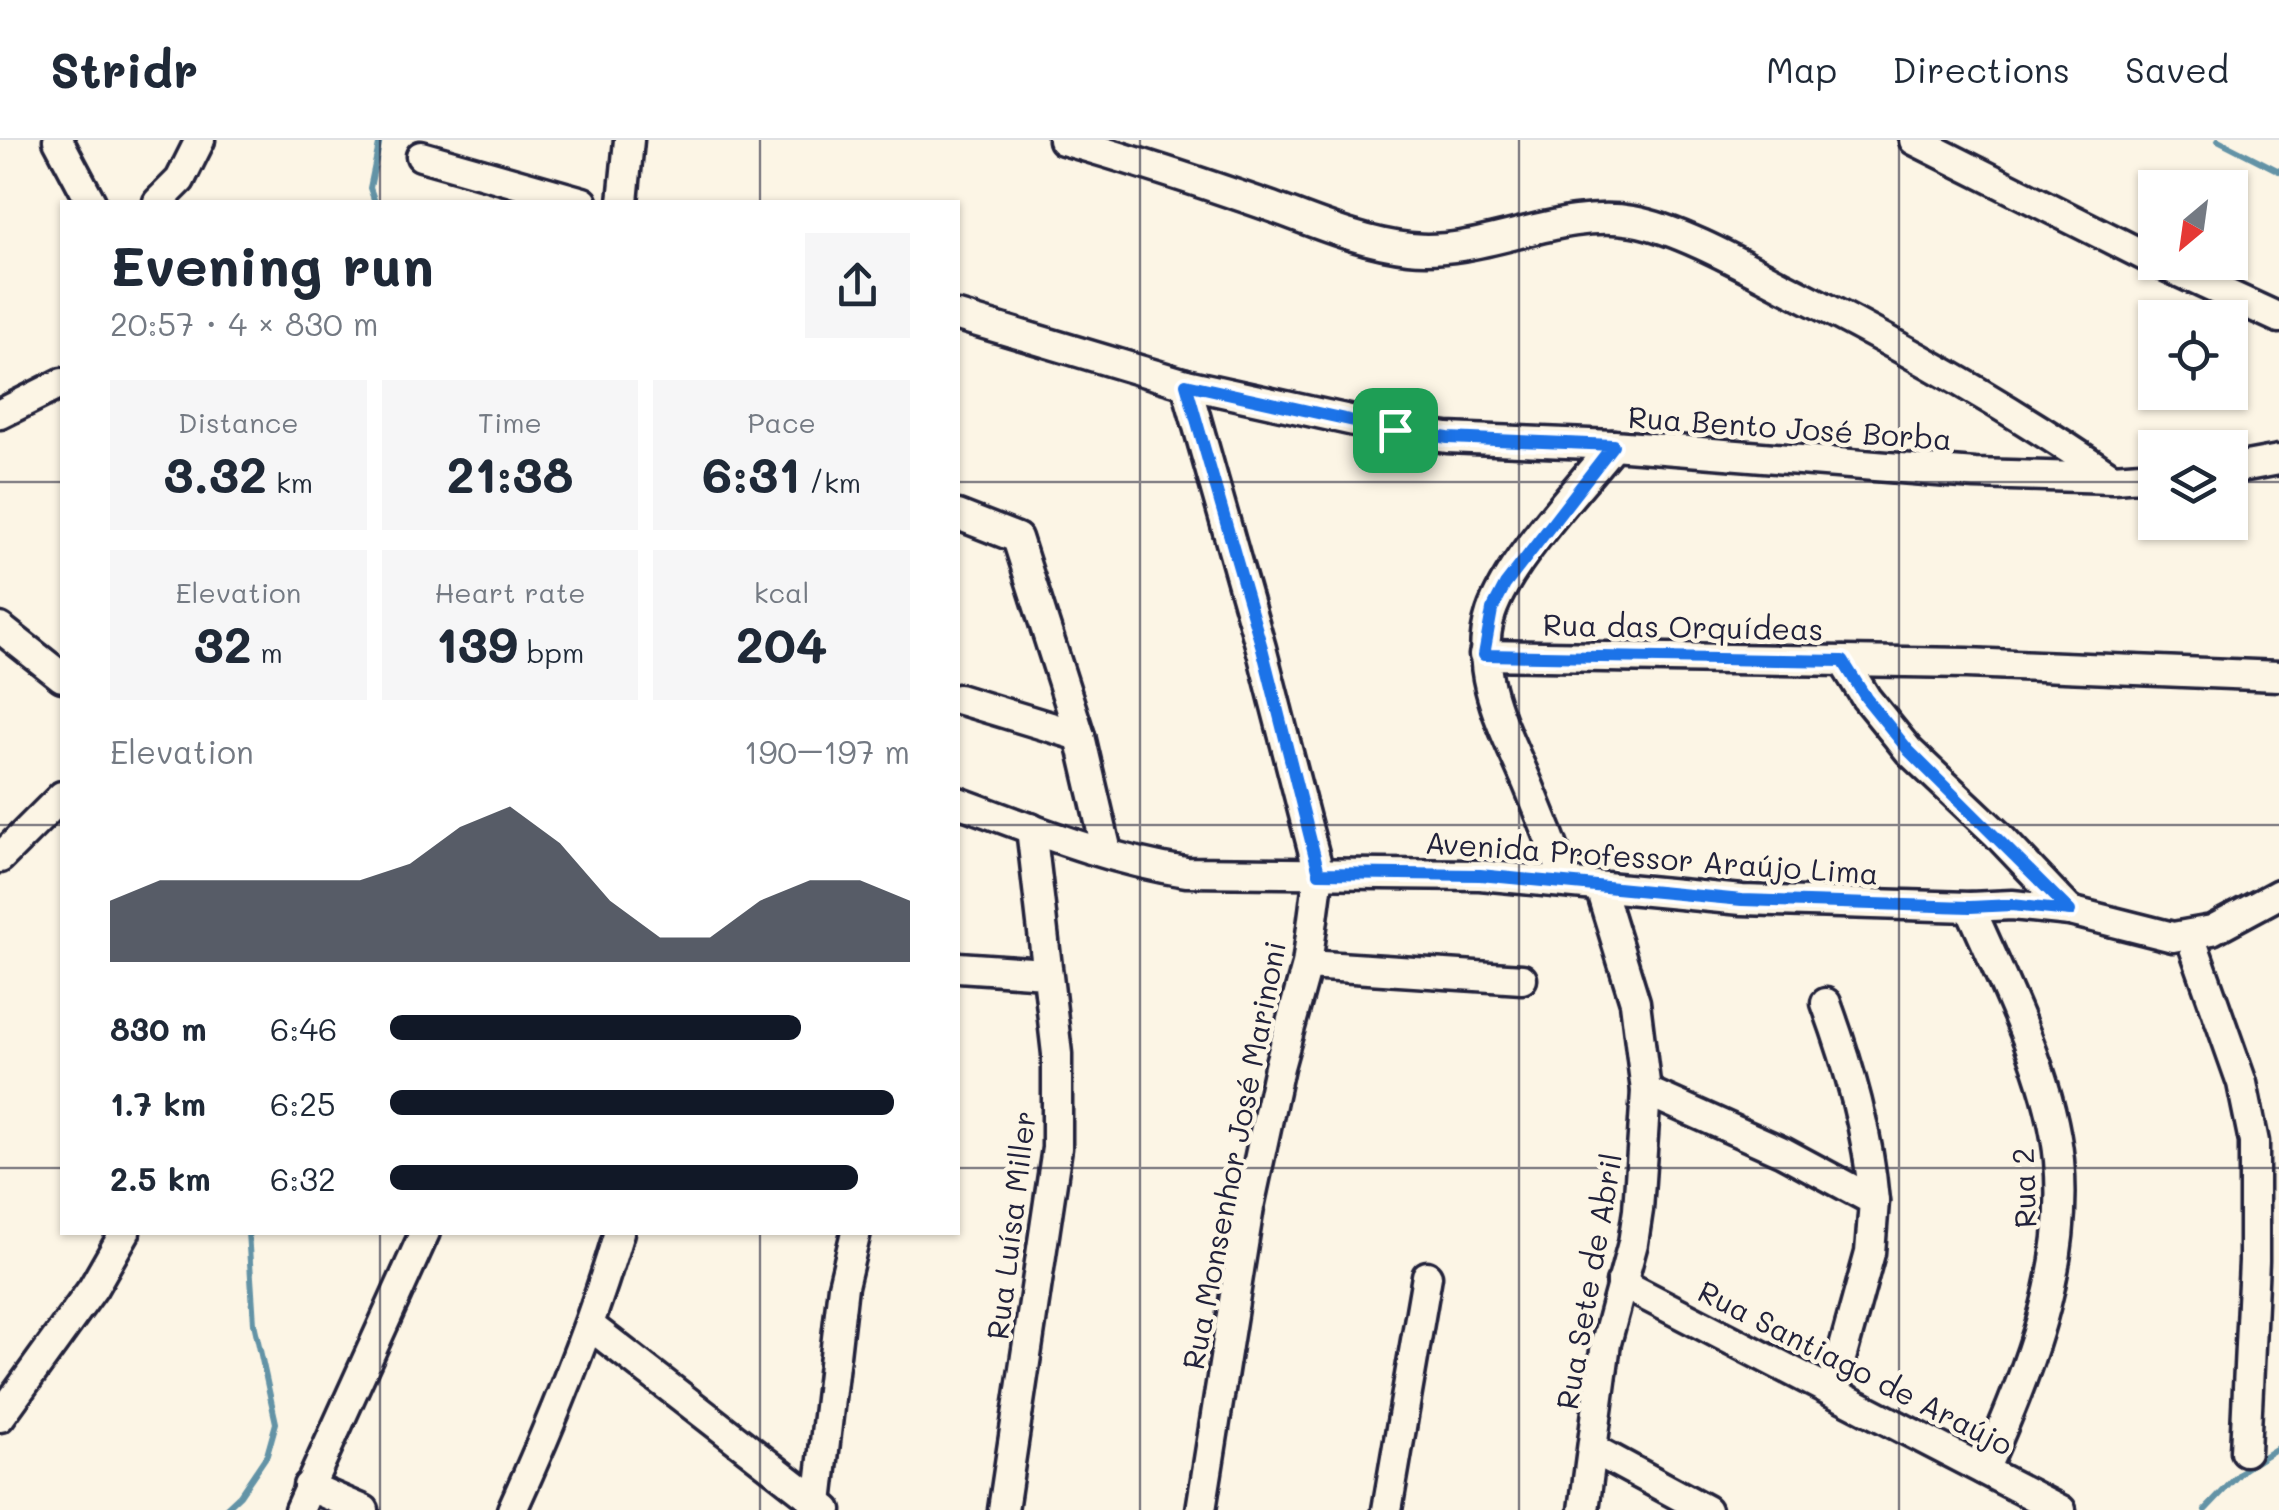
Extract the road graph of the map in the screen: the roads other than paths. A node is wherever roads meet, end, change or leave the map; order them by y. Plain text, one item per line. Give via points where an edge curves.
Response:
1 (58, 140) edge
2 (200, 140) edge
3 (630, 140) edge
4 (1063, 140) edge
5 (1914, 140) edge
6 (421, 156) dead end
7 (90, 200) edge
8 (160, 200) edge
9 (576, 200) edge
10 (624, 200) edge
11 (2138, 253) edge
12 (2196, 280) edge
13 (960, 317) edge
14 (2279, 318) edge
15 (60, 384) edge
16 (1186, 384) junction
17 (0, 414) edge
18 (1613, 445) junction
19 (2279, 460) edge
20 (2248, 466) edge
21 (2138, 476) edge
22 (2112, 478) junction
23 (960, 516) edge
24 (0, 628) edge
25 (1484, 655) junction
26 (1843, 661) junction
27 (60, 675) edge
28 (2279, 676) edge
29 (960, 701) edge
30 (1080, 736) junction
31 (60, 798) edge
32 (960, 803) edge
33 (1031, 828) junction
34 (1106, 852) junction
35 (0, 858) edge
36 (1319, 873) junction
37 (1566, 882) junction
38 (1600, 888) junction
39 (2279, 894) edge
40 (1970, 907) junction
41 (2070, 911) junction
42 (2190, 936) junction
43 (1307, 965) junction
44 (960, 967) edge
45 (1046, 972) junction
46 (1522, 978) dead end
47 (1826, 1004) dead end
48 (1646, 1091) junction
49 (1874, 1201) junction
50 (123, 1235) edge
51 (424, 1235) edge
52 (618, 1235) edge
53 (855, 1235) edge
54 (1427, 1276) dead end
55 (1621, 1283) junction
56 (589, 1325) junction
57 (1832, 1391) junction
58 (0, 1417) edge
59 (1593, 1448) junction
60 (2245, 1451) dead end
61 (1984, 1470) junction
62 (304, 1498) edge
63 (822, 1506) edge
64 (364, 1510) edge
65 (512, 1510) edge
66 (1003, 1510) edge
67 (1201, 1510) edge
68 (1387, 1510) edge
69 (1584, 1510) edge
70 (1706, 1510) edge
71 (2061, 1510) edge

1 - 7 street
2 - 8 street via 180,180
3 - 10 street
4 - 22 street via 1348,234 1411,248 1604,218 1657,228 1858,324
5 - 11 street
6 - 9 street
12 - 14 street
13 - 16 street
15 - 17 street
16 - 18 street via 1448,438
16 - 36 street
18 - 22 street, Rua Bento José Borba via 1975,474
18 - 25 street, Rua Bento José Borba via 1505,585 1492,610
19 - 20 street
21 - 22 street, Rua Bento José Borba
23 - 30 street via 1016,538
24 - 27 street
25 - 26 street, Rua das Orquídeas
25 - 37 street, Rua Bento José Borba via 1498,717
26 - 28 street
26 - 41 street, Rua das Orquídeas via 1909,751
29 - 30 street
30 - 34 street
31 - 35 street
32 - 33 street, Avenida Professor Araújo Lima
33 - 34 street, Avenida Professor Araújo Lima
33 - 45 street, Rua Luísa Miller
34 - 36 street, Avenida Professor Araújo Lima via 1186,872
36 - 37 street, Avenida Professor Araújo Lima
36 - 43 street, Rua Monsenhor José Marinoni
37 - 38 street, Avenida Professor Araújo Lima
38 - 40 street, Avenida Professor Araújo Lima
38 - 48 street, Rua Sete de Abril via 1635,1002
39 - 42 street, Avenida Professor Araújo Lima
40 - 41 street, Avenida Professor Araújo Lima
40 - 61 street, Rua 2 via 2048,1101 2061,1214 2038,1339
41 - 42 street, Avenida Professor Araújo Lima
42 - 60 street via 2242,1083 2254,1142
43 - 46 street
43 - 67 street, Rua Monsenhor José Marinoni via 1256,1173
44 - 45 street
45 - 66 street, Rua Luísa Miller via 1057,1054 1056,1148
47 - 49 street via 1862,1114
48 - 49 street
48 - 55 street, Rua Sete de Abril via 1638,1210
49 - 57 street via 1870,1253
50 - 58 street via 94,1288
51 - 62 street
52 - 56 street
53 - 63 street via 844,1286
54 - 68 street
55 - 57 street, Rua Santiago de Araújo
55 - 59 street, Rua Sete de Abril
56 - 63 street
56 - 65 street
57 - 61 street, Rua Santiago de Araújo
59 - 69 street, Rua Sete de Abril
59 - 70 street
61 - 71 street, Rua Santiago de Araújo
62 - 64 street

